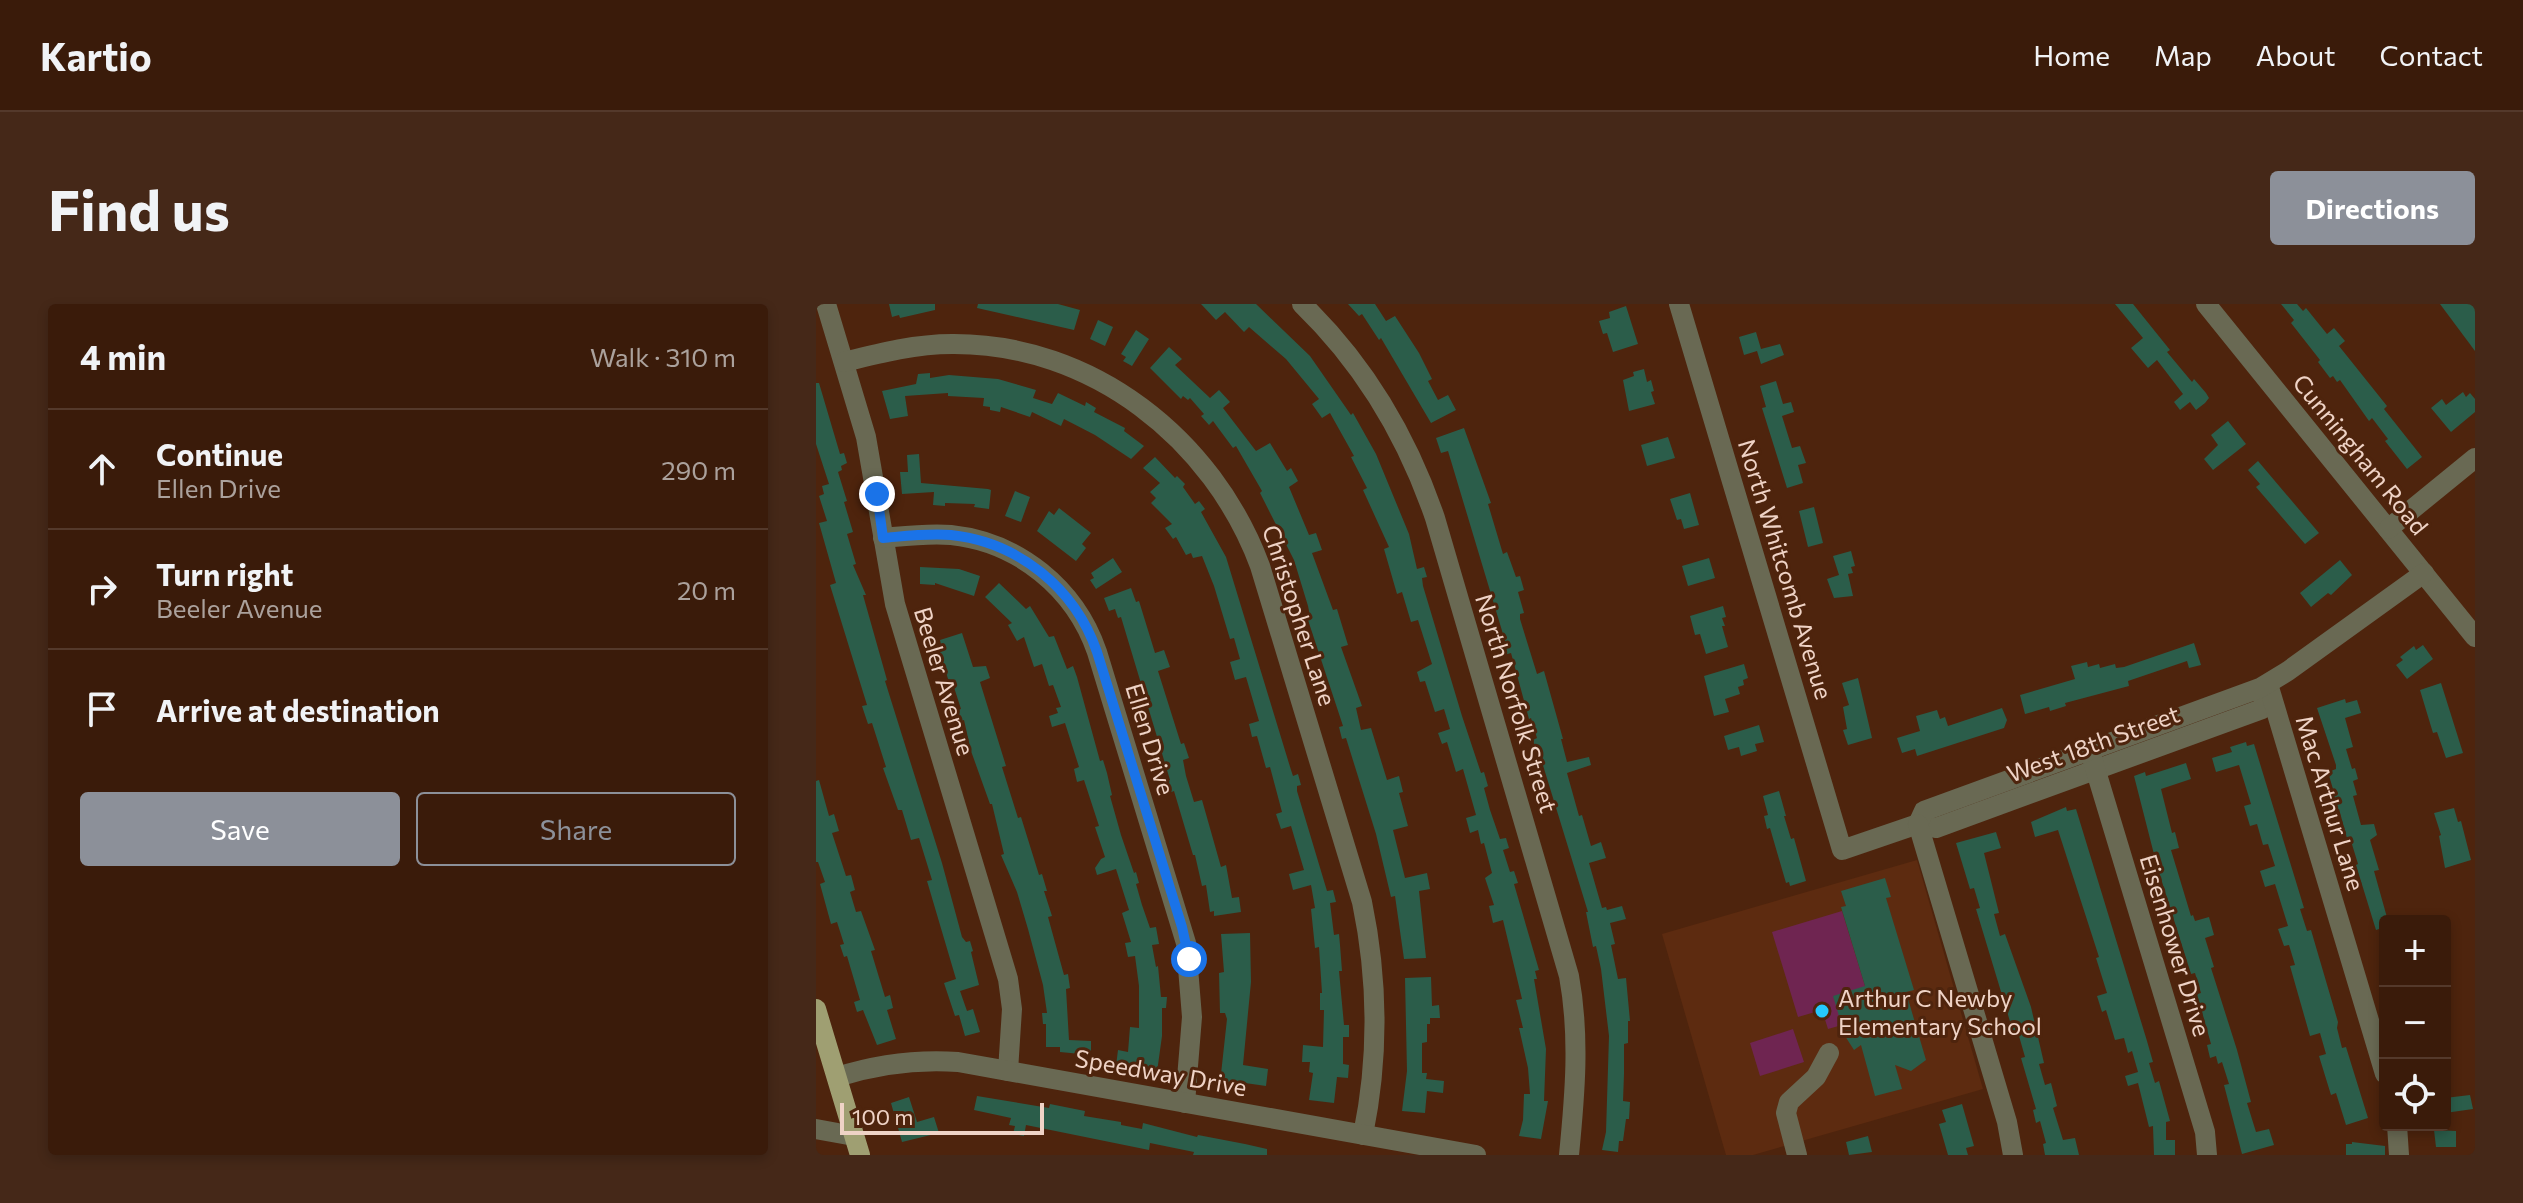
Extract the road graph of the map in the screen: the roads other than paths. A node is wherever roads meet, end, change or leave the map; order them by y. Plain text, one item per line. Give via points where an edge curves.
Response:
1 (826, 304) edge
2 (1302, 304) edge
3 (1679, 304) edge
4 (2206, 304) edge
5 (844, 362) junction
6 (2475, 458) edge
7 (2388, 529) junction
8 (883, 538) junction
9 (2424, 573) junction
10 (2475, 637) edge
11 (2268, 684) junction
12 (2092, 760) junction
13 (1918, 824) junction
14 (1842, 850) joint
15 (816, 1009) edge
16 (1829, 1053) dead end
17 (2380, 1059) edge
18 (1008, 1071) junction
19 (837, 1077) junction
20 (1185, 1103) junction
21 (816, 1129) edge
22 (2397, 1131) edge
23 (1363, 1135) junction
24 (857, 1146) edge
25 (1476, 1155) edge
26 (1569, 1155) edge
27 (1797, 1155) edge
28 (2013, 1155) edge
29 (2207, 1155) edge
30 (2399, 1155) edge

1 - 5 street, Beeler Avenue
2 - 26 street, North Norfolk Street via 1347,352 1386,408 1435,518 1569,976 1577,1062
3 - 14 street, North Whitcomb Avenue
4 - 7 street, Cunningham Road
5 - 8 street, Beeler Avenue via 870,455
5 - 23 street, Christopher Lane via 950,344 1057,362 1097,379 1151,413 1224,492 1260,566 1362,902 1375,1021
6 - 7 street
7 - 9 street, Cunningham Road
8 - 18 street, Beeler Avenue via 897,610 1008,979
8 - 20 street, Ellen Drive via 953,535 1002,549 1045,575 1087,627 1186,943 1192,1017
9 - 10 street, Cunningham Road
9 - 11 street, West 18th Street
11 - 12 street, West 18th Street
11 - 17 street, Mac Arthur Lane
12 - 13 street, West 18th Street via 1924,811
12 - 29 street, Eisenhower Drive via 2205,1132
13 - 14 street, West 18th Street
13 - 28 street
15 - 19 main road
16 - 27 street via 1816,1077 1789,1102 1786,1113
18 - 19 street, Speedway Drive via 926,1060 887,1063
18 - 20 street, Speedway Drive
19 - 24 main road
20 - 23 street, Speedway Drive
21 - 24 street
22 - 30 street
23 - 25 street, Speedway Drive

